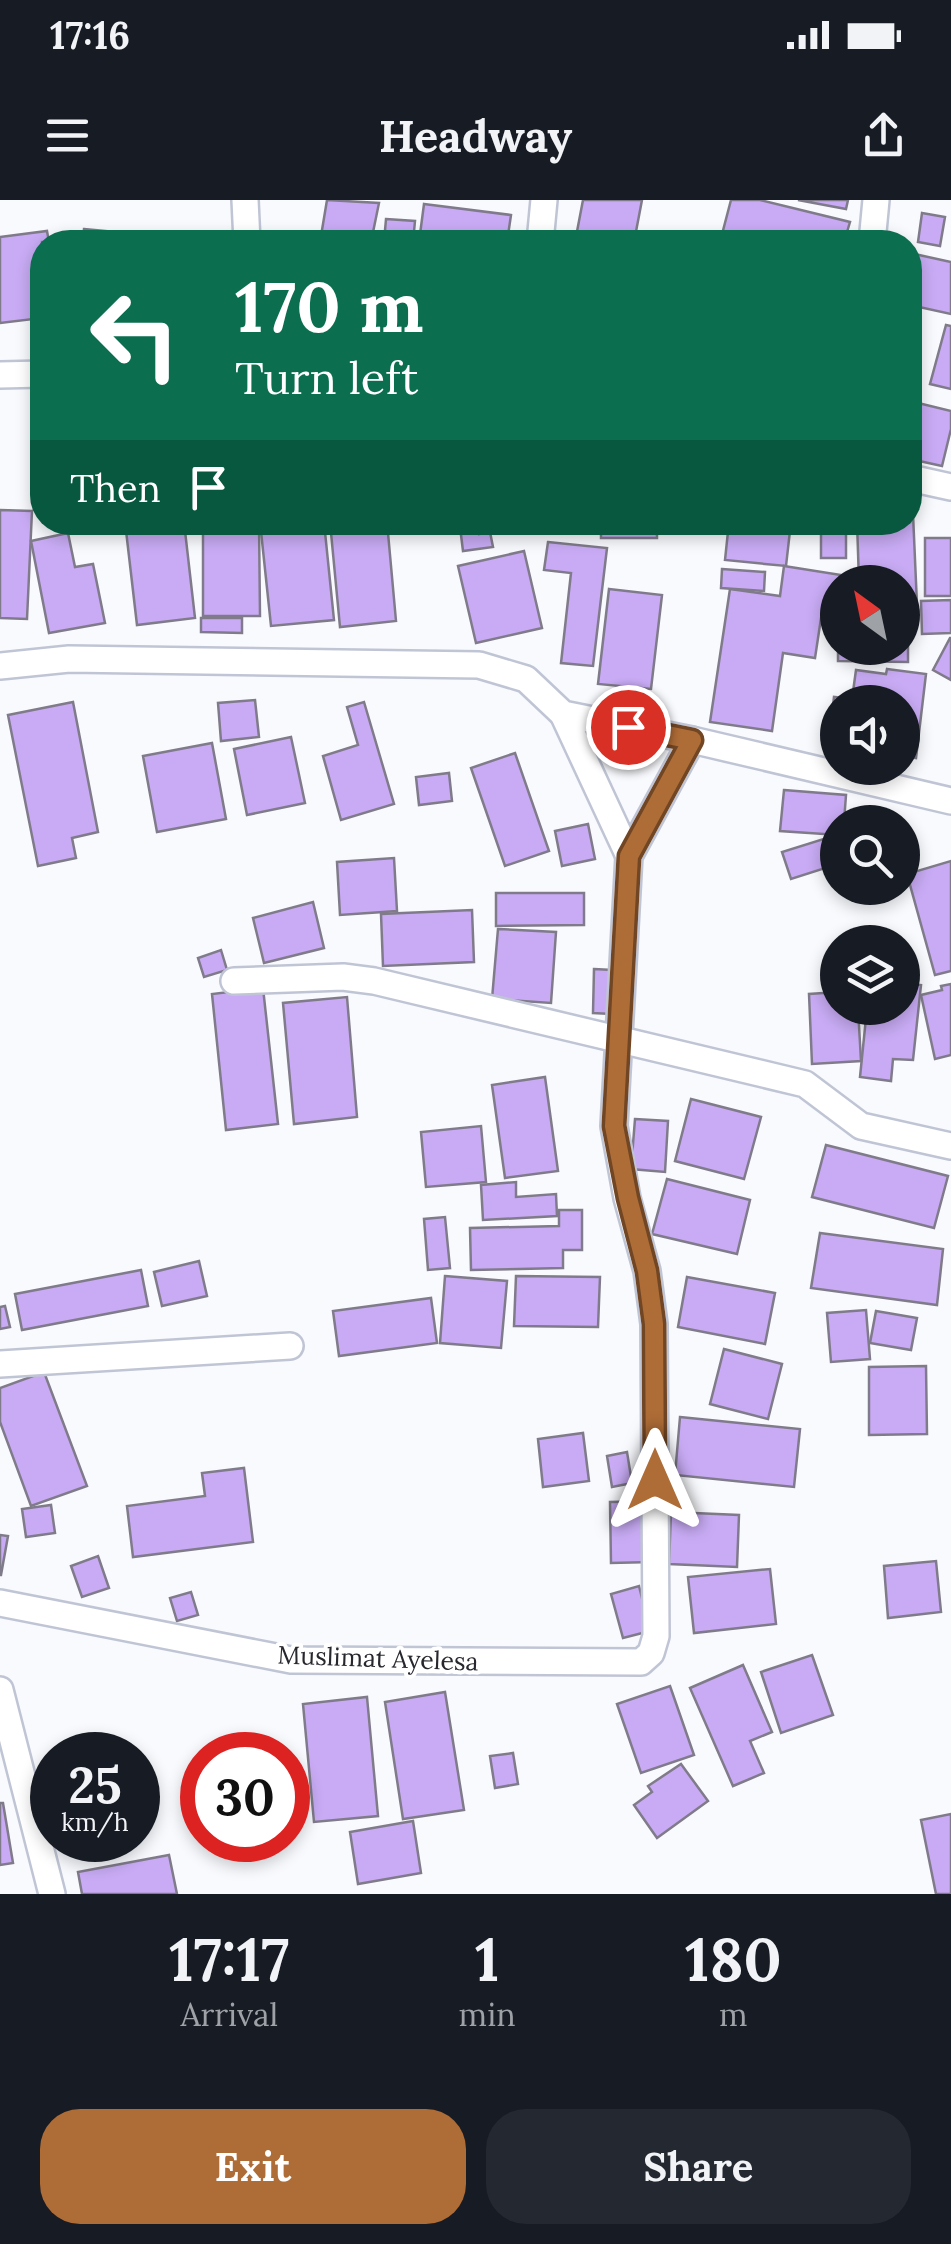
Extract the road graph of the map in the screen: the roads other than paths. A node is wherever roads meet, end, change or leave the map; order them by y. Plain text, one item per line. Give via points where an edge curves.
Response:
1 (244, 200) edge
2 (544, 200) edge
3 (876, 200) edge
4 (246, 230) edge
5 (541, 230) edge
6 (873, 230) edge
7 (0, 374) edge
8 (30, 374) edge
9 (922, 481) edge
10 (951, 487) edge
11 (0, 666) edge
12 (564, 714) junction
13 (692, 740) junction
14 (951, 801) edge
15 (629, 856) junction
16 (234, 981) dead end
17 (619, 1040) junction
18 (951, 1146) edge
19 (290, 1346) dead end
20 (0, 1364) edge
21 (0, 1603) edge
22 (0, 1690) edge
23 (52, 1894) edge

1 - 4 street
2 - 5 street
3 - 6 street
7 - 8 street
9 - 10 street
11 - 12 street via 70,659 479,665 526,679
12 - 13 street
12 - 15 street
13 - 14 street
13 - 15 street
15 - 17 street
16 - 17 street via 374,980
17 - 18 street via 805,1084 861,1126
17 - 21 street, Muslimat Ayelesa via 614,1126 654,1324 656,1636 641,1662 290,1660
19 - 20 street
22 - 23 street

